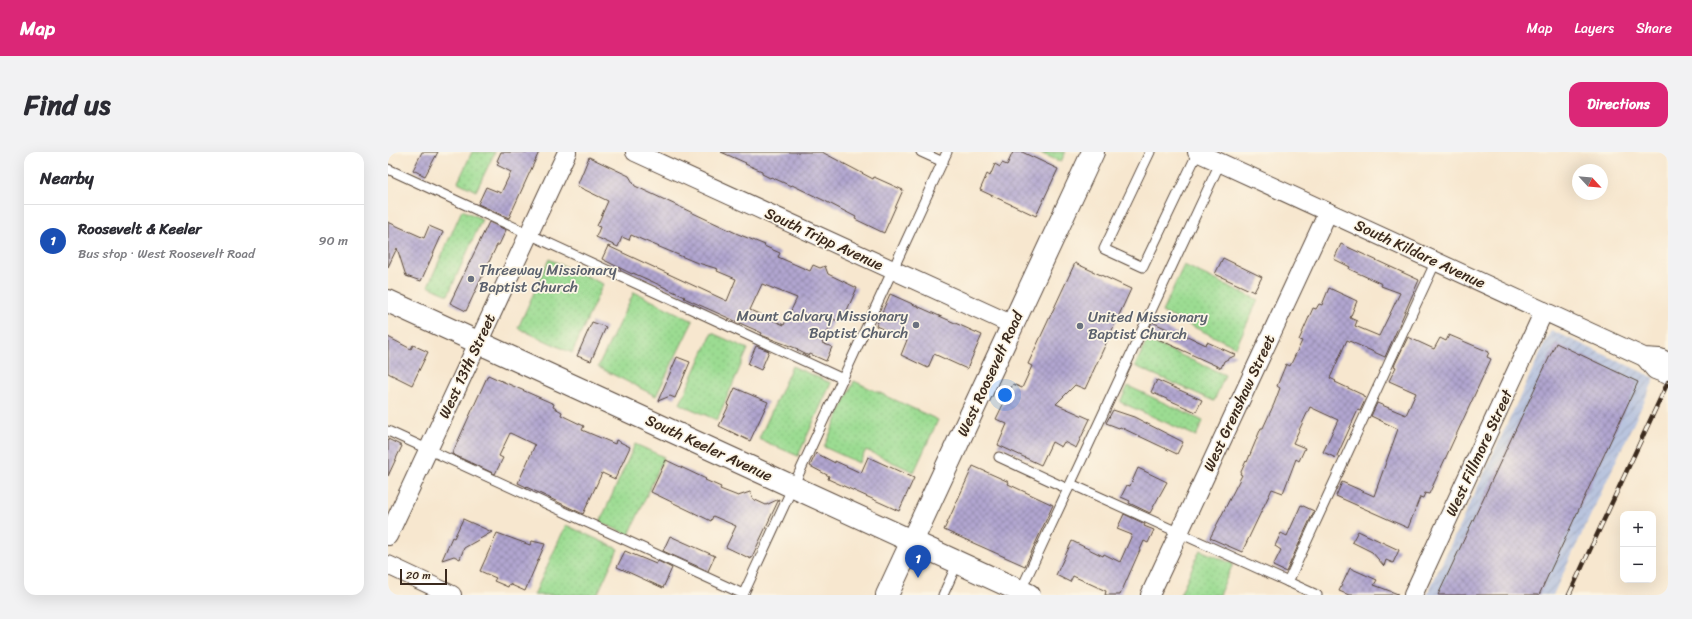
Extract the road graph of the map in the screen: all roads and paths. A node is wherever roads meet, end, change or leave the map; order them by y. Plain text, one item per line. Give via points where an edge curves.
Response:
1 (567, 152) edge
2 (635, 152) edge
3 (921, 152) edge
4 (948, 152) edge
5 (1093, 152) edge
6 (1150, 152) edge
7 (1197, 152) edge
8 (943, 162) junction
9 (1220, 163) junction
10 (388, 169) edge
11 (1328, 212) junction
12 (529, 234) junction
13 (1436, 261) junction
14 (893, 270) junction
15 (388, 301) edge
16 (1544, 311) junction
17 (1013, 325) junction
18 (478, 342) junction
19 (1644, 357) junction
20 (1668, 362) edge
21 (1668, 376) edge
22 (843, 379) junction
23 (388, 431) edge
24 (428, 449) junction
25 (998, 457) dead end
26 (1070, 486) junction
27 (793, 487) junction
28 (1179, 532) junction
29 (388, 536) edge
30 (912, 541) junction
31 (958, 562) junction
32 (388, 565) edge
33 (1288, 582) junction
34 (1023, 594) edge
35 (452, 595) edge
36 (743, 595) edge
37 (888, 595) edge
38 (943, 595) edge
39 (1150, 595) edge
40 (1317, 595) edge
41 (1413, 595) edge

1 - 12 street, West 13th Street
2 - 14 street, South Tripp Avenue
3 - 8 lane
4 - 8 lane
5 - 17 street, West Roosevelt Road
6 - 7 lane via 1104,248 1143,267
7 - 9 street, South Kildare Avenue
8 - 14 lane
9 - 11 street, South Kildare Avenue
9 - 26 lane
10 - 12 lane
11 - 13 street, South Kildare Avenue
11 - 28 street, West Grenshaw Street
12 - 18 street, West 13th Street
12 - 22 lane
13 - 16 street, South Kildare Avenue
13 - 33 lane
14 - 17 street, South Tripp Avenue
14 - 22 lane
15 - 18 street, South Keeler Avenue
16 - 19 street, South Kildare Avenue
16 - 41 street, West Fillmore Street
17 - 30 street, West Roosevelt Road
18 - 24 street, West 13th Street
18 - 27 street, South Keeler Avenue
19 - 20 street, South Kildare Avenue via 1660,358
19 - 21 street, South Kildare Avenue via 1655,370
22 - 27 lane
23 - 24 lane
24 - 29 street, West 13th Street
24 - 36 lane
25 - 26 lane
26 - 28 lane
26 - 34 lane
27 - 30 street, South Keeler Avenue
27 - 36 lane
28 - 33 lane
28 - 39 street, West Grenshaw Street
30 - 31 street, South Keeler Avenue
30 - 37 street, West Roosevelt Road
31 - 34 street, South Keeler Avenue
31 - 38 lane
32 - 35 street
33 - 40 lane

